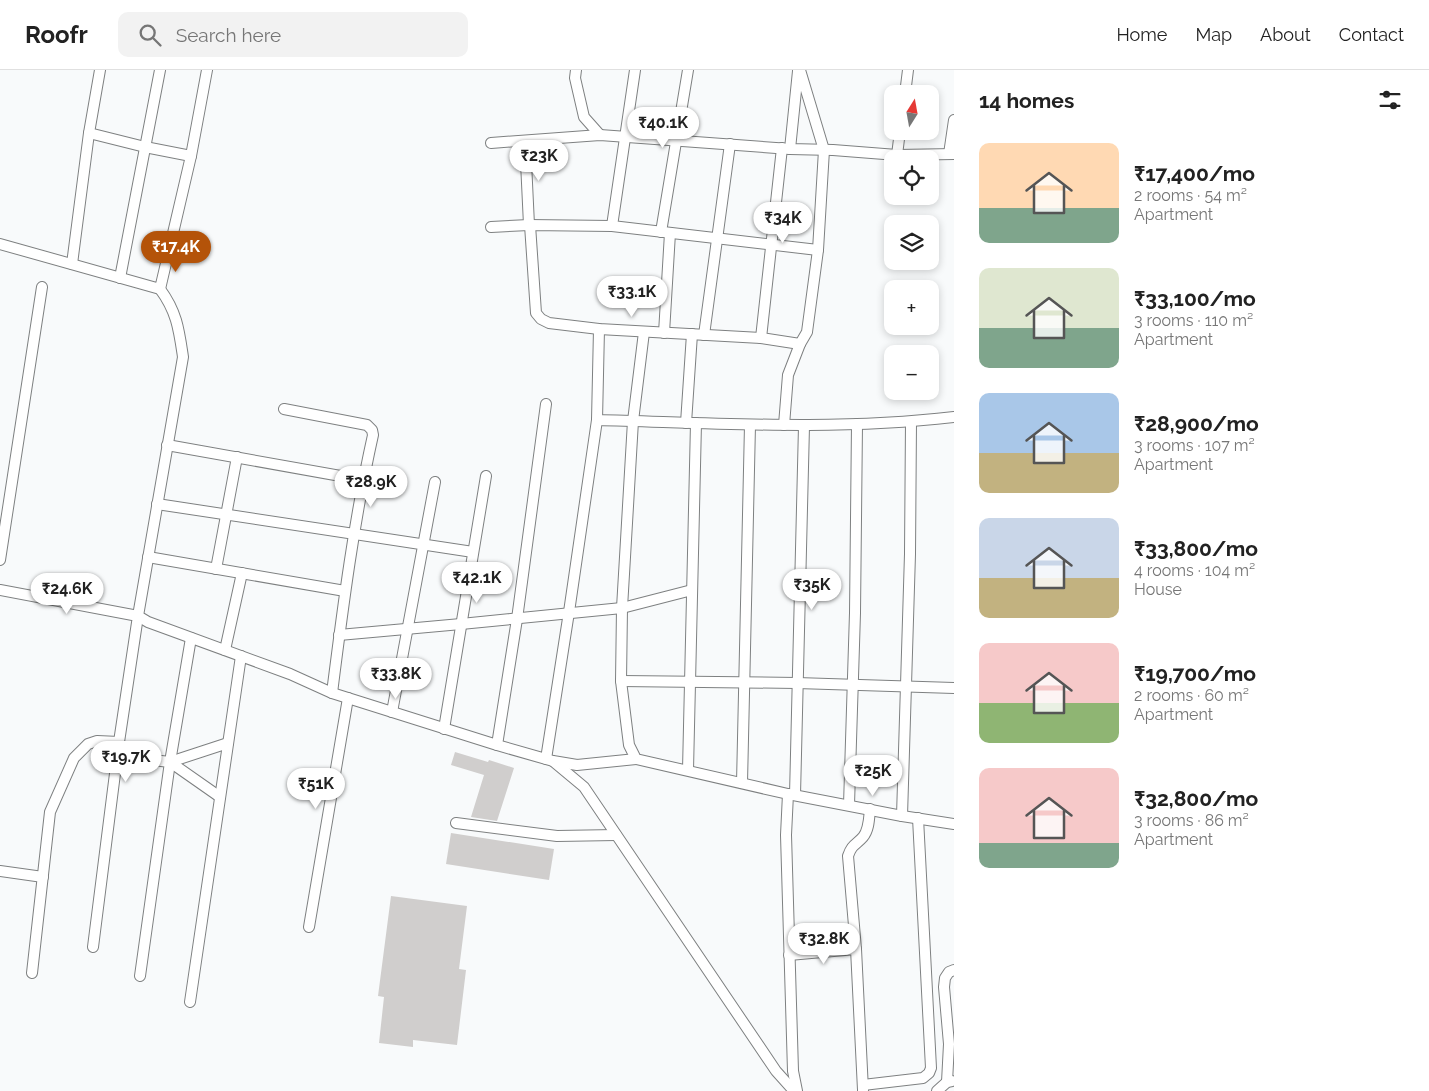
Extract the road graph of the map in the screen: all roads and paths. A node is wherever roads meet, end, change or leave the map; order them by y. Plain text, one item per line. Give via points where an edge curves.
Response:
1 (100, 70) edge
2 (160, 70) edge
3 (207, 70) edge
4 (576, 70) edge
5 (635, 70) edge
6 (688, 70) edge
7 (799, 70) edge
8 (908, 70) edge
9 (906, 85) edge
10 (954, 120) edge
11 (89, 133) junction
12 (600, 135) junction
13 (625, 137) junction
14 (525, 141) junction
15 (677, 141) junction
16 (491, 144) dead end
17 (730, 144) junction
18 (145, 147) junction
19 (786, 149) junction
20 (824, 150) junction
21 (884, 153) edge
22 (939, 154) edge
23 (952, 154) edge
24 (192, 156) junction
25 (529, 225) junction
26 (612, 226) junction
27 (491, 227) dead end
28 (666, 232) junction
29 (718, 238) junction
30 (0, 244) edge
31 (770, 245) junction
32 (818, 250) junction
33 (72, 264) junction
34 (120, 278) junction
35 (42, 287) dead end
36 (160, 290) junction
37 (599, 329) junction
38 (644, 332) junction
39 (664, 333) junction
40 (692, 334) junction
41 (704, 335) junction
42 (761, 338) junction
43 (800, 344) junction
44 (546, 404) dead end
45 (284, 409) dead end
46 (954, 417) edge
47 (596, 420) junction
48 (633, 421) junction
49 (911, 422) junction
50 (691, 423) junction
51 (857, 424) junction
52 (750, 425) junction
53 (784, 425) junction
54 (804, 426) junction
55 (168, 444) junction
56 (237, 457) junction
57 (486, 476) dead end
58 (363, 480) junction
59 (435, 482) dead end
60 (157, 504) junction
61 (226, 515) junction
62 (354, 534) junction
63 (423, 543) junction
64 (473, 552) junction
65 (148, 557) junction
66 (0, 560) edge
67 (216, 569) junction
68 (242, 573) junction
69 (0, 590) edge
70 (692, 590) junction
71 (345, 591) junction
72 (622, 608) junction
73 (569, 612) junction
74 (138, 616) junction
75 (517, 619) junction
76 (461, 624) junction
77 (408, 628) junction
78 (339, 635) junction
79 (191, 638) junction
80 (225, 650) junction
81 (241, 656) junction
82 (621, 681) junction
83 (690, 682) junction
84 (744, 683) junction
85 (798, 683) junction
86 (853, 684) junction
87 (906, 686) junction
88 (954, 688) edge
89 (332, 692) junction
90 (348, 698) junction
91 (392, 712) junction
92 (444, 728) junction
93 (119, 742) junction
94 (228, 743) junction
95 (497, 745) junction
96 (117, 756) junction
97 (636, 759) junction
98 (549, 760) junction
99 (170, 762) junction
100 (688, 770) junction
101 (742, 783) junction
102 (792, 795) junction
103 (220, 797) junction
104 (849, 805) junction
105 (870, 810) junction
106 (902, 816) junction
107 (918, 818) junction
108 (456, 823) dead end
109 (954, 824) edge
110 (616, 835) junction
111 (0, 871) edge
112 (43, 877) junction
113 (309, 927) dead end
114 (93, 947) dead end
115 (856, 949) junction
116 (789, 955) junction
117 (954, 970) edge
118 (32, 973) dead end
119 (140, 976) dead end
120 (190, 1002) dead end
121 (951, 1082) edge
122 (863, 1088) edge
123 (796, 1091) edge
124 (937, 1091) edge

1 - 11 street
2 - 18 street
3 - 24 street
4 - 12 street via 584,118
5 - 13 street
6 - 15 street
7 - 19 street
7 - 20 street
8 - 9 street
10 - 23 street
11 - 18 street
11 - 33 street
12 - 13 street
12 - 14 street
13 - 15 street
13 - 26 street
14 - 16 street
14 - 25 street
15 - 17 street
15 - 28 street
17 - 19 street
17 - 29 street
18 - 24 street
18 - 34 street
19 - 20 street
19 - 31 street
20 - 21 street
20 - 32 street
22 - 23 street
24 - 36 street
25 - 26 street
25 - 27 street
25 - 37 street via 536,313 540,319
26 - 28 street
28 - 29 street
28 - 39 street
29 - 31 street
29 - 41 street
30 - 33 street
31 - 32 street
31 - 42 street
32 - 43 street via 807,332
33 - 34 street
34 - 36 street
35 - 66 street
36 - 55 street via 176,317 183,357
37 - 38 street
37 - 47 street
38 - 39 street
38 - 48 street
39 - 40 street
40 - 41 street
40 - 50 street
41 - 42 street
42 - 43 street
43 - 53 street via 788,376
44 - 75 street
45 - 58 street via 367,425 373,435
46 - 49 street
47 - 48 street
47 - 73 street
48 - 50 street
48 - 72 street
49 - 51 street
49 - 87 street
50 - 52 street
50 - 70 street
51 - 54 street
51 - 86 street
52 - 53 street
52 - 84 street
53 - 54 street
54 - 85 street
55 - 56 street
55 - 60 street
56 - 58 street
56 - 61 street
57 - 64 street
58 - 62 street
59 - 63 street
60 - 61 street
60 - 65 street
61 - 62 street
61 - 67 street
62 - 63 street
62 - 71 street
63 - 64 street
63 - 77 street
64 - 76 street
65 - 67 street
65 - 74 street
67 - 68 street
68 - 71 street
68 - 80 street
69 - 74 street
70 - 72 street
70 - 83 street
71 - 78 street
72 - 73 street
72 - 82 street
73 - 75 street
73 - 98 street
74 - 79 street
74 - 93 street
75 - 76 street
75 - 95 street
76 - 77 street
76 - 92 street
77 - 78 street
77 - 91 street
78 - 89 street
79 - 80 street
79 - 99 street
80 - 81 street
81 - 89 street
81 - 94 street
82 - 83 street
82 - 97 street via 629,745
83 - 84 street
83 - 100 street
84 - 85 street
84 - 101 street
85 - 86 street
85 - 102 street
86 - 87 street
86 - 104 street
87 - 88 street
87 - 106 street
89 - 90 street
90 - 91 street
90 - 113 street
91 - 92 street
92 - 95 street
93 - 96 street
93 - 112 street via 88,744 74,758 50,812
94 - 99 street
94 - 103 street
95 - 98 street
96 - 99 street
96 - 114 street
97 - 98 street via 577,765
97 - 100 street
98 - 110 street via 584,788
99 - 103 street
99 - 119 street
100 - 101 street
101 - 102 street
102 - 104 street
102 - 116 street via 786,835
103 - 120 street
104 - 105 street
105 - 106 street
105 - 115 street via 869,826 864,836 851,847 848,856
106 - 107 street
107 - 109 street
107 - 122 street via 931,1068 923,1078
108 - 110 street via 557,836
110 - 123 street via 776,1071
111 - 112 street
112 - 118 street
115 - 116 street
115 - 122 street
116 - 123 street
117 - 121 street via 945,978 944,986
121 - 124 street

